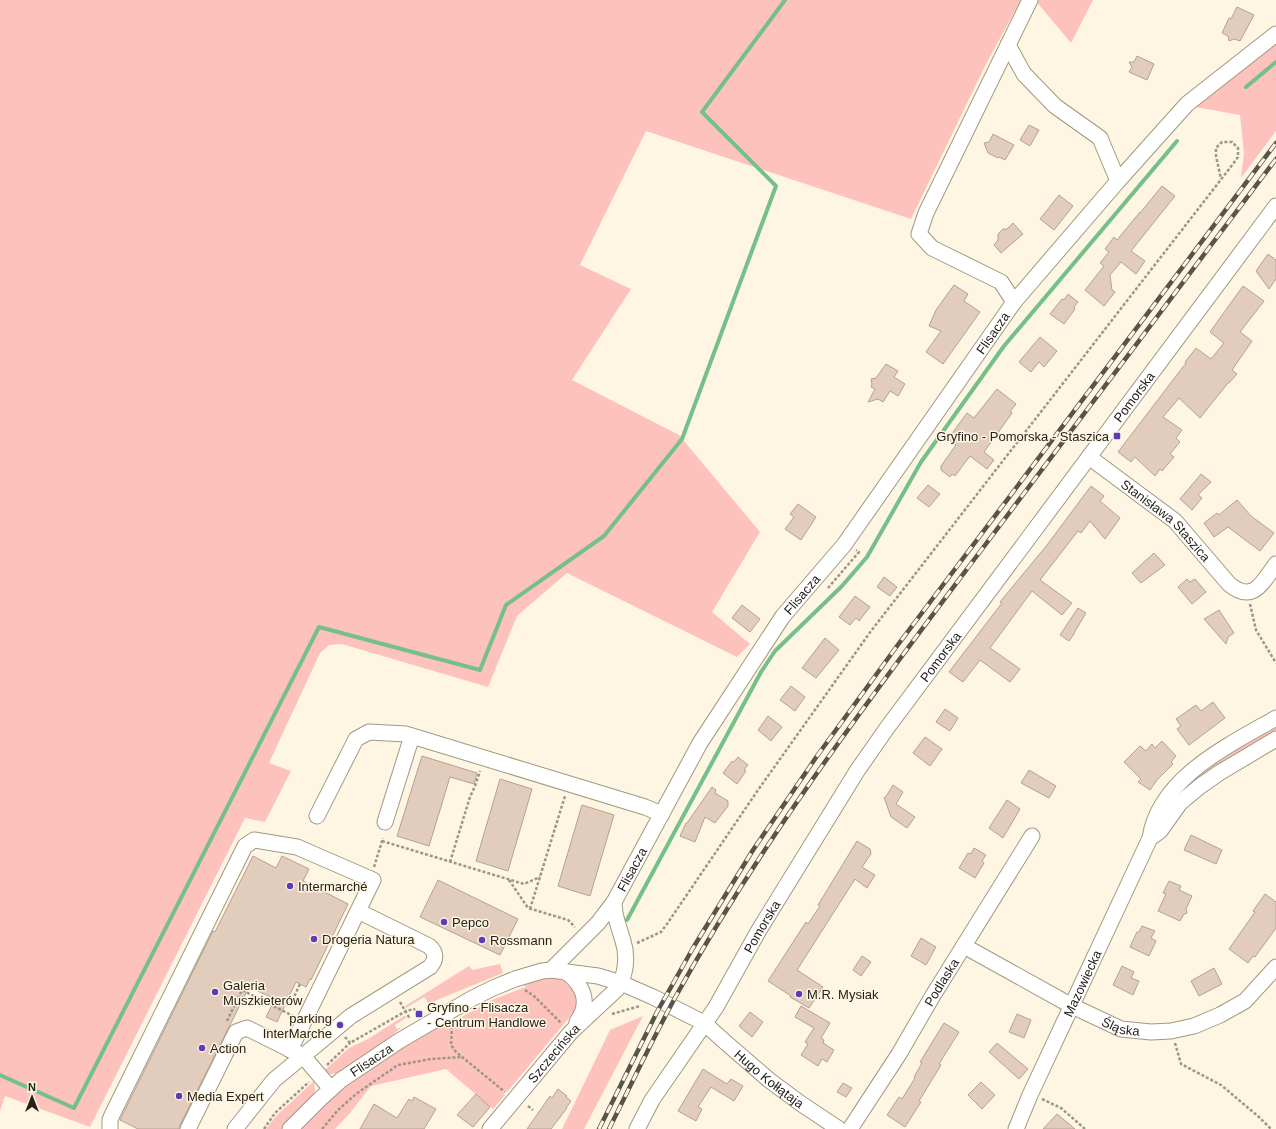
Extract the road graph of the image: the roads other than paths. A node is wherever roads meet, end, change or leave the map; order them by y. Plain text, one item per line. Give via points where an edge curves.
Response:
1 (1030, 0) edge
2 (1276, 34) edge
3 (1008, 45) junction
4 (1118, 181) junction
5 (1276, 206) edge
6 (1014, 302) junction
7 (1089, 457) junction
8 (1276, 564) edge
9 (1276, 718) edge
10 (412, 736) junction
11 (1276, 739) edge
12 (662, 814) junction
13 (317, 816) dead end
14 (385, 822) dead end
15 (1032, 836) dead end
16 (1150, 838) junction
17 (614, 902) junction
18 (358, 912) junction
19 (964, 946) junction
20 (1276, 967) edge
21 (557, 971) junction
22 (621, 983) junction
23 (1072, 1006) junction
24 (704, 1023) junction
25 (568, 1029) junction
26 (297, 1053) junction
27 (331, 1089) junction
28 (110, 1129) edge
29 (188, 1129) edge
30 (235, 1129) edge
31 (290, 1129) edge
32 (490, 1129) edge
33 (637, 1129) edge
34 (839, 1129) edge
35 (850, 1129) edge
36 (1016, 1129) edge

1 - 3 street
2 - 4 street, Flisacza via 1187,104
3 - 4 street via 1024,74 1055,106 1100,138
3 - 6 street, Flisacza via 926,212 919,234 932,248 1001,282
4 - 6 street, Flisacza
5 - 7 street, Pomorska
6 - 12 street, Flisacza via 844,545 783,616 700,743
7 - 8 street, Stanisława Staszica via 1176,521 1237,591 1247,593 1256,589
7 - 24 street, Pomorska via 872,750
9 - 16 street, Mazowiecka via 1188,774 1158,814
10 - 12 street
10 - 13 street via 369,732 356,739
10 - 14 street
11 - 16 street, Mazowiecka via 1219,772 1199,787 1180,803 1160,831
12 - 17 street, Flisacza
15 - 19 street, Podlaska
16 - 23 street, Mazowiecka
17 - 21 street, Flisacza
17 - 22 street, Flisacza via 615,916 624,945 625,968
18 - 26 street
18 - 26 street via 428,946 433,950 435,962
18 - 28 street via 373,880 297,847 254,840 245,846 112,1115
19 - 23 street, Śląska
19 - 35 street, Podlaska
20 - 23 street, Śląska via 1245,1001 1194,1026 1171,1031 1121,1029
21 - 22 street, Flisacza via 598,976
21 - 25 street via 570,975 578,984 585,1001 582,1013
21 - 27 street, Flisacza via 542,971 516,979 471,999 372,1059
22 - 24 street, Hugo Kołłątaja
22 - 25 street, Szczecińska
23 - 36 street, Mazowiecka
24 - 33 street, Pomorska via 652,1100
24 - 34 street, Hugo Kołłątaja via 769,1080
25 - 32 street, Szczecińska
26 - 27 street
26 - 29 street via 247,1028 236,1032
26 - 30 street
27 - 31 street, Flisacza

